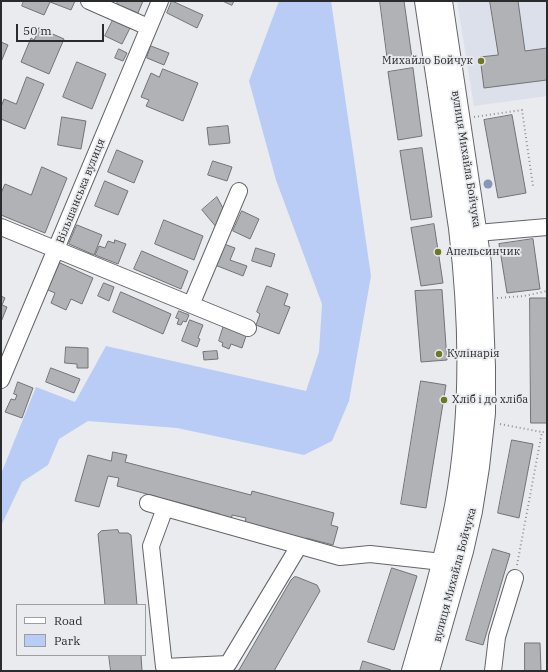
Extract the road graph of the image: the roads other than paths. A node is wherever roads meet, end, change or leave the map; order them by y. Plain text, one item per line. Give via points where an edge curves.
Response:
1 (89, 1) edge
2 (160, 1) edge
3 (425, 1) edge
4 (442, 1) edge
5 (148, 27) junction
6 (239, 191) dead end
7 (1, 227) edge
8 (547, 227) edge
9 (477, 233) junction
10 (56, 250) junction
11 (191, 305) junction
12 (248, 328) dead end
13 (1, 380) edge
14 (148, 503) dead end
15 (165, 508) junction
16 (299, 546) junction
17 (442, 562) junction
18 (515, 578) road end
19 (412, 671) edge
20 (429, 671) edge
21 (493, 671) edge

1 - 5 street
2 - 5 street, Вільшанська вулиця
3 - 17 main road, вулиця Михайла Бойчука via 464,264 467,326 468,367 462,463
4 - 9 main road, вулиця Михайла Бойчука
5 - 10 street, Вільшанська вулиця
6 - 11 street
7 - 10 street
8 - 9 street
9 - 20 main road, вулиця Михайла Бойчука via 481,264 485,367 485,413 480,459 463,551
10 - 11 street
10 - 13 street, Вільшанська вулиця
11 - 12 street
14 - 15 street
15 - 16 street
15 - 16 street via 151,546 164,667 228,664
16 - 17 street via 340,557 370,554
17 - 19 main road, вулиця Михайла Бойчука
18 - 21 street via 497,637

